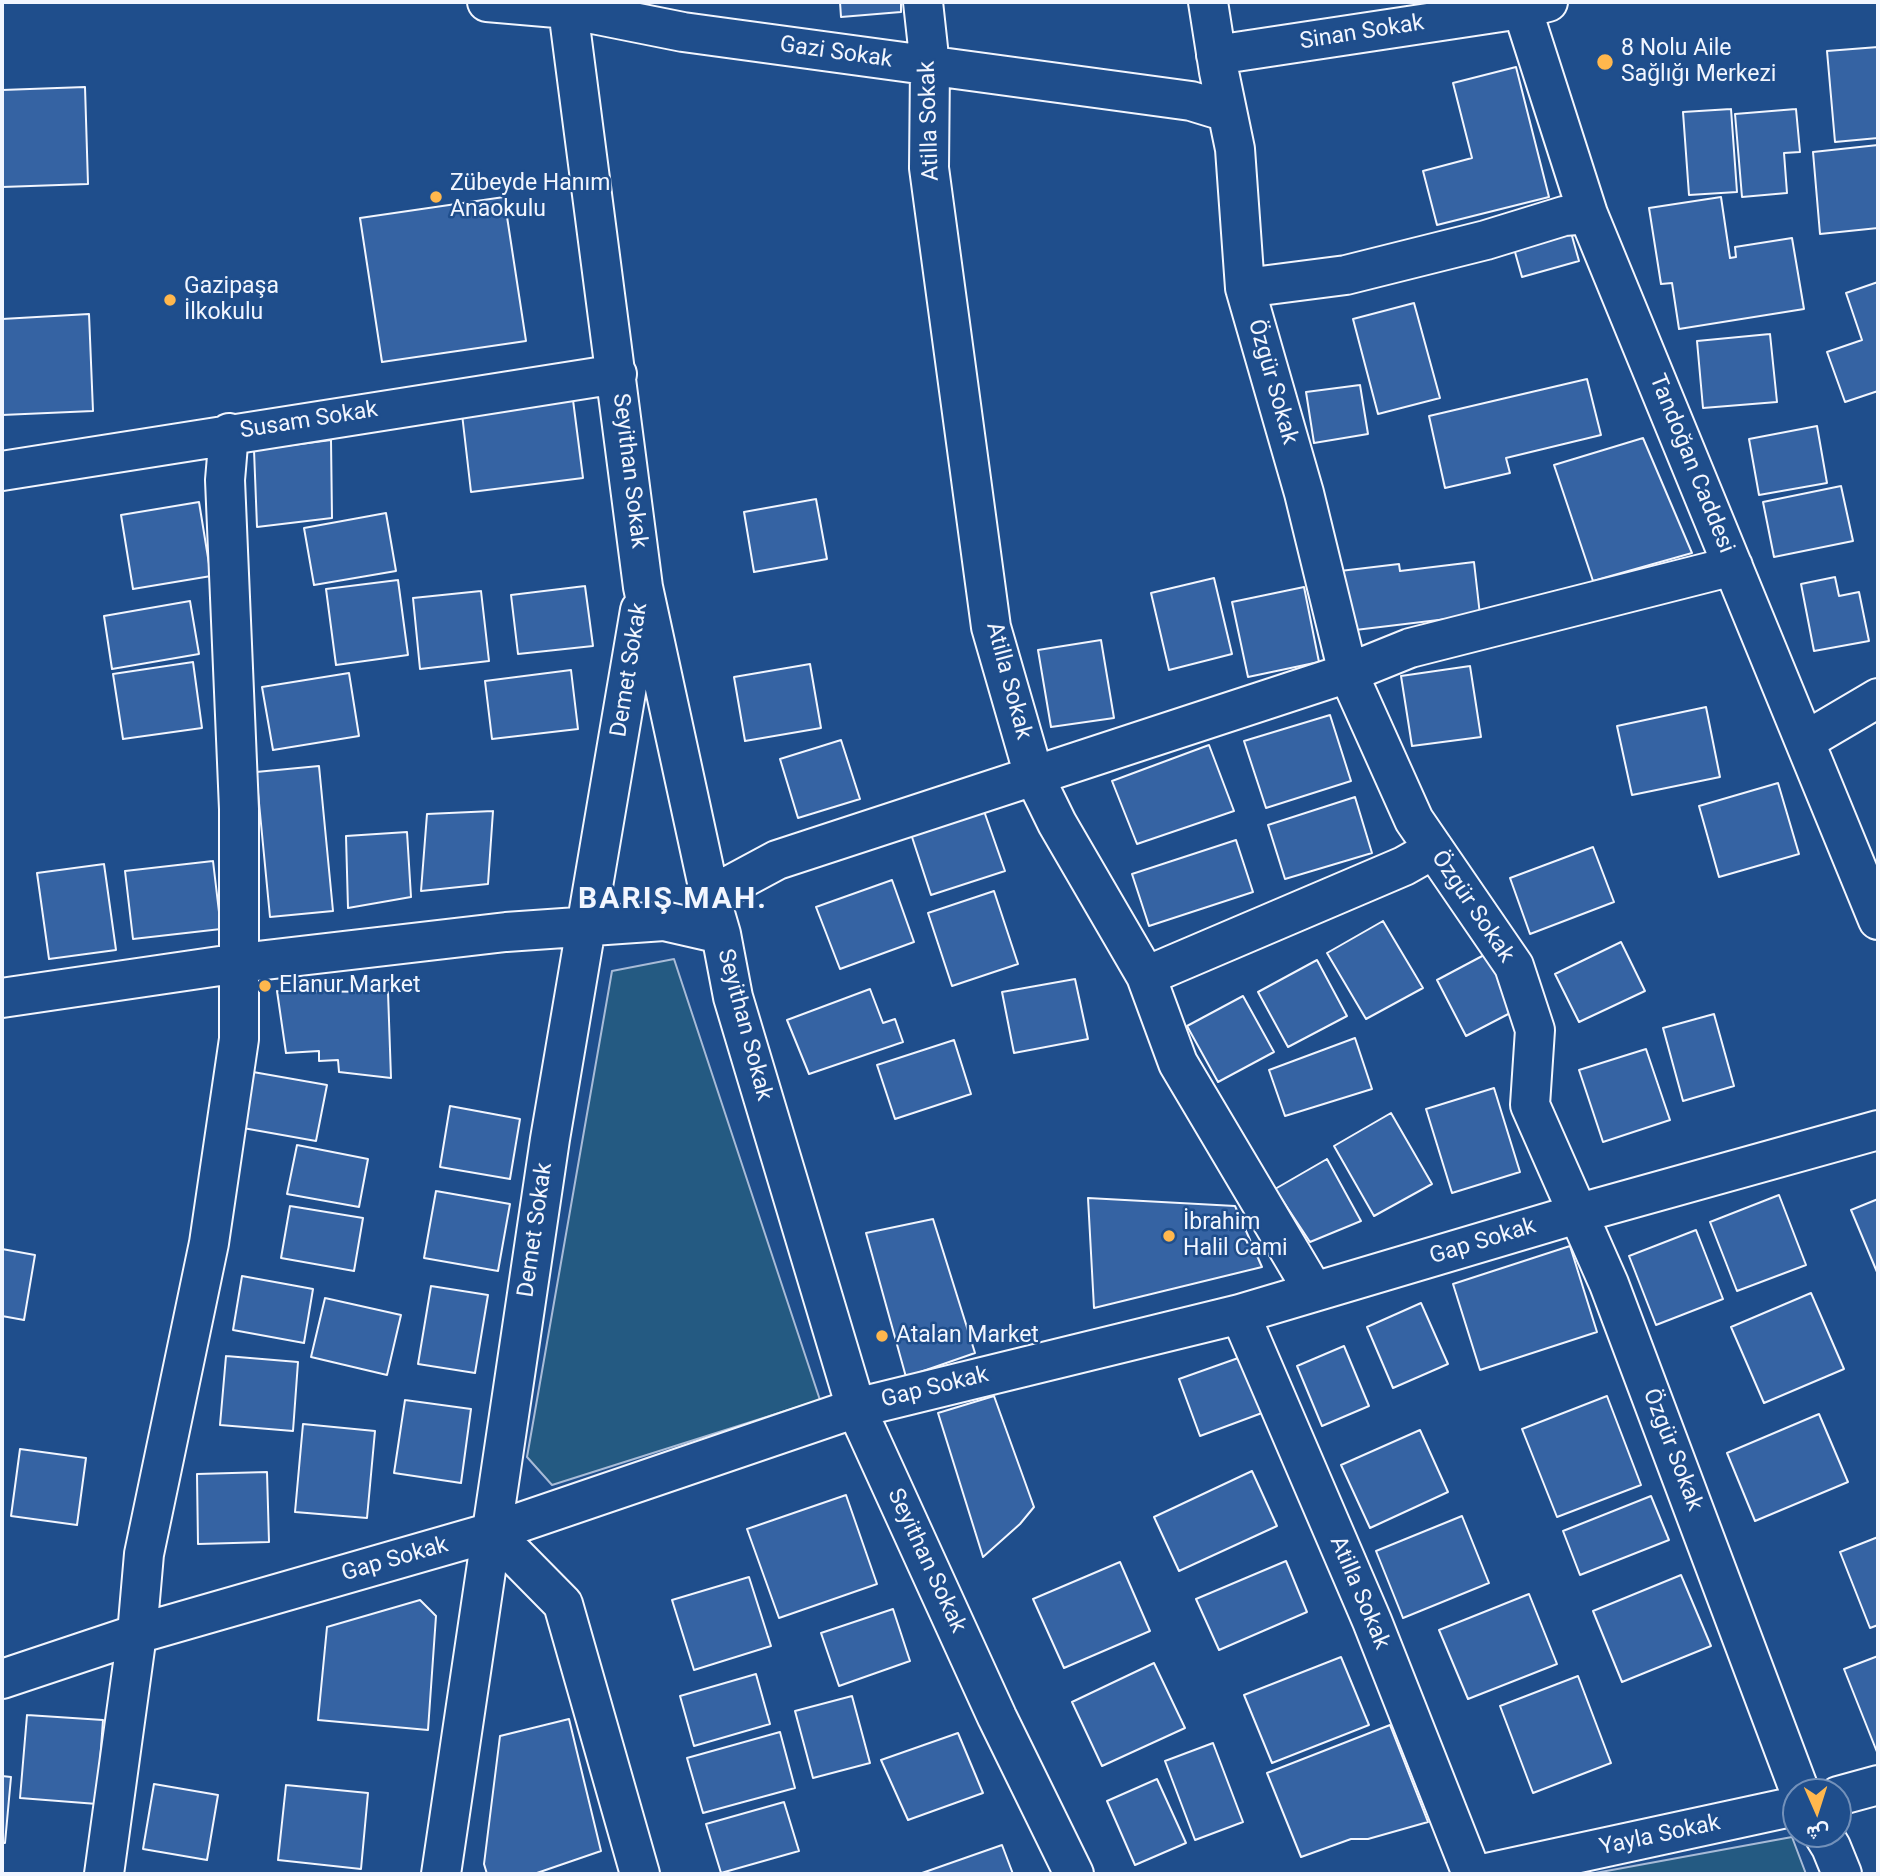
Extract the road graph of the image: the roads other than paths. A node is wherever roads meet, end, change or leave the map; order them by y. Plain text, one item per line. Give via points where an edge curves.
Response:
1 (487, 2) edge
2 (923, 2) edge
3 (1208, 2) edge
4 (1530, 4) edge
5 (567, 5) edge
6 (1216, 55) junction
7 (930, 66) junction
8 (1227, 112) junction
9 (1588, 214) junction
10 (1245, 288) junction
11 (617, 374) junction
12 (229, 433) junction
13 (2, 471) edge
14 (1733, 566) junction
15 (643, 587) junction
16 (1348, 673) junction
17 (1878, 698) edge
18 (1805, 741) junction
19 (1034, 776) junction
20 (1434, 849) junction
21 (710, 896) junction
22 (1878, 920) edge
23 (588, 925) junction
24 (721, 934) junction
25 (240, 963) junction
26 (1146, 976) junction
27 (2, 998) edge
28 (1878, 1130) edge
29 (1580, 1213) junction
30 (1314, 1292) junction
31 (1240, 1314) junction
32 (856, 1408) junction
33 (492, 1532) junction
34 (137, 1634) junction
35 (2, 1679) edge
36 (1795, 1778) edge
37 (1878, 1785) edge
38 (1852, 1792) edge
39 (1782, 1809) edge
40 (1831, 1848) edge
41 (104, 1874) edge
42 (441, 1874) edge
43 (640, 1874) edge
44 (1074, 1874) edge
45 (1472, 1874) edge
46 (1482, 1874) edge
47 (1842, 1874) edge

1 - 5 street, Gazi Sokak
2 - 7 street, Atilla Sokak
3 - 6 street, Özgür Sokak
4 - 6 street, Sinan Sokak
4 - 9 street, Tandoğan Caddesi
5 - 7 street, Gazi Sokak via 683,32
5 - 11 street, Seyithan Sokak
6 - 8 street, Özgür Sokak
7 - 8 street, Gazi Sokak via 1191,100
7 - 19 street, Atilla Sokak via 929,168 991,627
8 - 10 street, Özgür Sokak via 1235,149
9 - 10 street via 1564,216 1346,275
9 - 14 street, Tandoğan Caddesi
10 - 16 street, Özgür Sokak via 1304,493
11 - 12 street, Susam Sokak
11 - 15 street, Seyithan Sokak
12 - 13 street, Susam Sokak
12 - 25 street via 226,480
14 - 16 street via 1410,648
14 - 18 street, Tandoğan Caddesi
15 - 21 street, Seyithan Sokak
15 - 23 street, Demet Sokak
16 - 19 street
16 - 20 street, Özgür Sokak via 1414,820
17 - 18 street
18 - 22 street, Tandoğan Caddesi
19 - 21 street via 777,860
19 - 26 street, Atilla Sokak
20 - 26 street via 1405,866
20 - 29 street, Özgür Sokak via 1514,966 1535,1030 1530,1105
21 - 24 street, Seyithan Sokak
23 - 24 street via 664,921
23 - 25 street
23 - 33 street, Demet Sokak via 550,1139
24 - 32 street, Seyithan Sokak via 733,997
25 - 27 street
25 - 34 street via 239,1039 209,1243 144,1554
26 - 30 street, Atilla Sokak via 1178,1063
28 - 29 street, Gap Sokak
29 - 30 street, Gap Sokak
29 - 36 street, Özgür Sokak
30 - 31 street, Gap Sokak
31 - 32 street, Gap Sokak
31 - 45 street, Atilla Sokak via 1372,1620
32 - 33 street, Gap Sokak
32 - 44 street, Seyithan Sokak
33 - 34 street, Gap Sokak
33 - 42 street, Demet Sokak
33 - 43 street via 562,1604
34 - 35 street, Gap Sokak
34 - 41 street
37 - 38 street
39 - 46 street, Yayla Sokak
40 - 47 street

